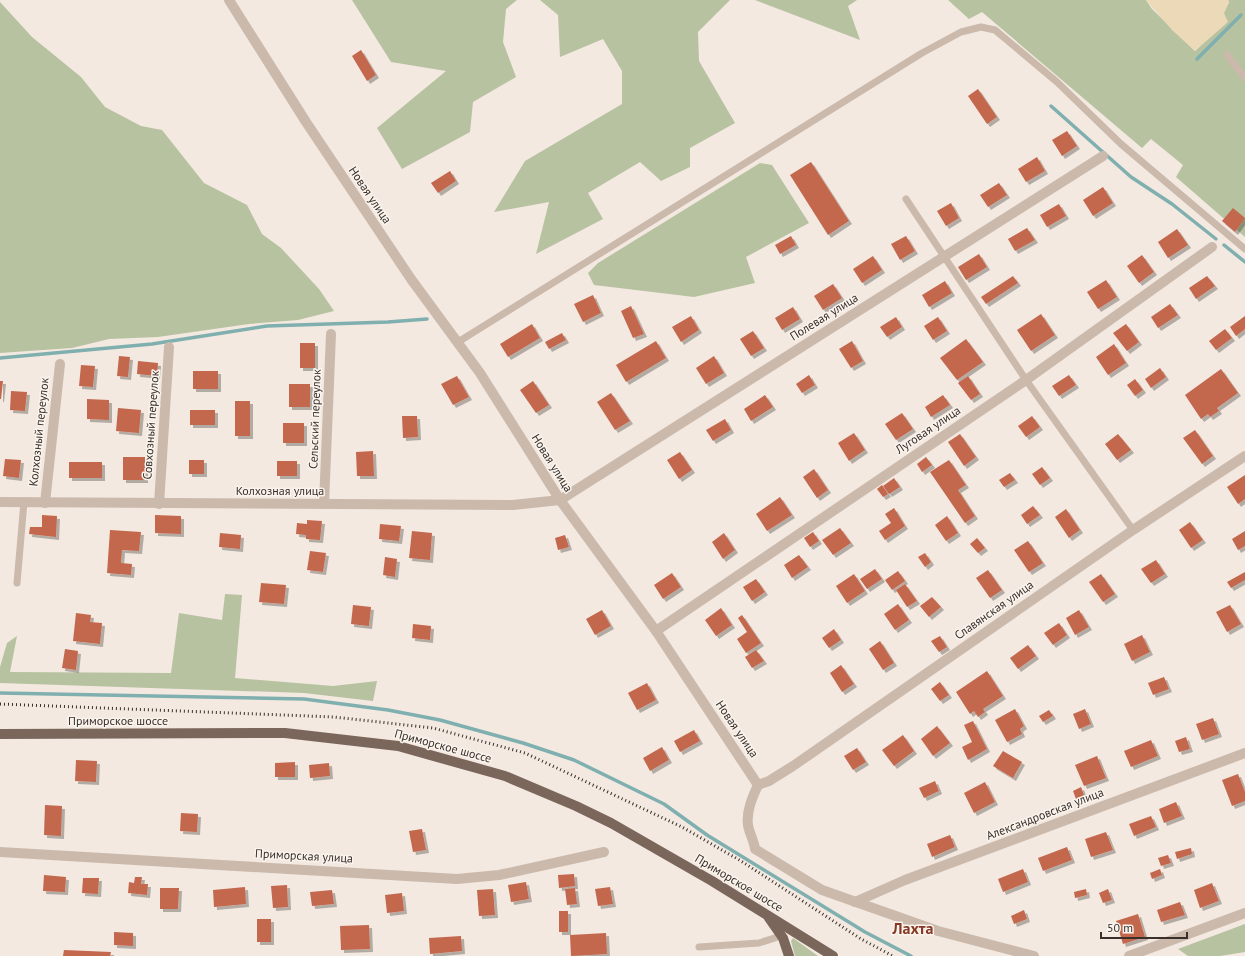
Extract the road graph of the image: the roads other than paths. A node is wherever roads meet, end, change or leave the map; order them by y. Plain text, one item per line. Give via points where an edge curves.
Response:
1 (229, 0) edge
2 (1227, 55) dead end
3 (1245, 78) edge
4 (1103, 156) dead end
5 (906, 199) dead end
6 (1212, 247) dead end
7 (1245, 249) edge
8 (944, 256) junction
9 (331, 334) dead end
10 (458, 342) junction
11 (169, 347) dead end
12 (60, 364) dead end
13 (1026, 380) junction
14 (1245, 456) edge
15 (560, 500) junction
16 (0, 502) edge
17 (24, 502) junction
18 (44, 503) junction
19 (159, 504) junction
20 (324, 504) junction
21 (1133, 530) junction
22 (17, 584) dead end
23 (656, 631) junction
24 (0, 734) edge
25 (1245, 752) edge
26 (758, 785) junction
27 (0, 852) edge
28 (604, 852) dead end
29 (855, 902) junction
30 (765, 912) junction
31 (1245, 913) edge
32 (781, 936) junction
33 (699, 946) dead end
34 (789, 956) edge
35 (833, 956) edge
36 (1034, 956) edge
37 (1129, 956) edge

1 - 10 street, Новая улица via 306,122 411,279
2 - 3 lane
4 - 8 street, Полевая улица
5 - 8 lane
6 - 13 street, Луговая улица
7 - 10 lane via 1121,144 1057,82 1001,34 981,27 961,32 922,53
8 - 13 lane
8 - 15 street, Полевая улица
9 - 20 street, Сельский переулок
10 - 15 street, Новая улица
11 - 19 street, Совхозный переулок
12 - 18 street, Колхозный переулок
13 - 21 lane
13 - 23 street, Луговая улица
14 - 21 street, Славянская улица
15 - 20 street, Колхозная улица via 513,505
15 - 23 street, Новая улица
16 - 17 street, Колхозная улица
17 - 18 street, Колхозная улица
17 - 22 lane
18 - 19 street, Колхозная улица
19 - 20 street, Колхозная улица
21 - 26 street, Славянская улица via 793,766
23 - 26 street, Новая улица
24 - 30 main road, Приморское шоссе via 285,733 398,746 505,776 576,806 611,823
25 - 29 street, Александровская улица via 905,880
26 - 29 street via 748,824 755,849 822,890
27 - 28 street, Приморская улица via 457,879 499,875
29 - 36 street via 938,931
30 - 32 main road
30 - 35 main road, Приморское шоссе
31 - 37 street
32 - 33 lane via 759,943
32 - 34 main road

